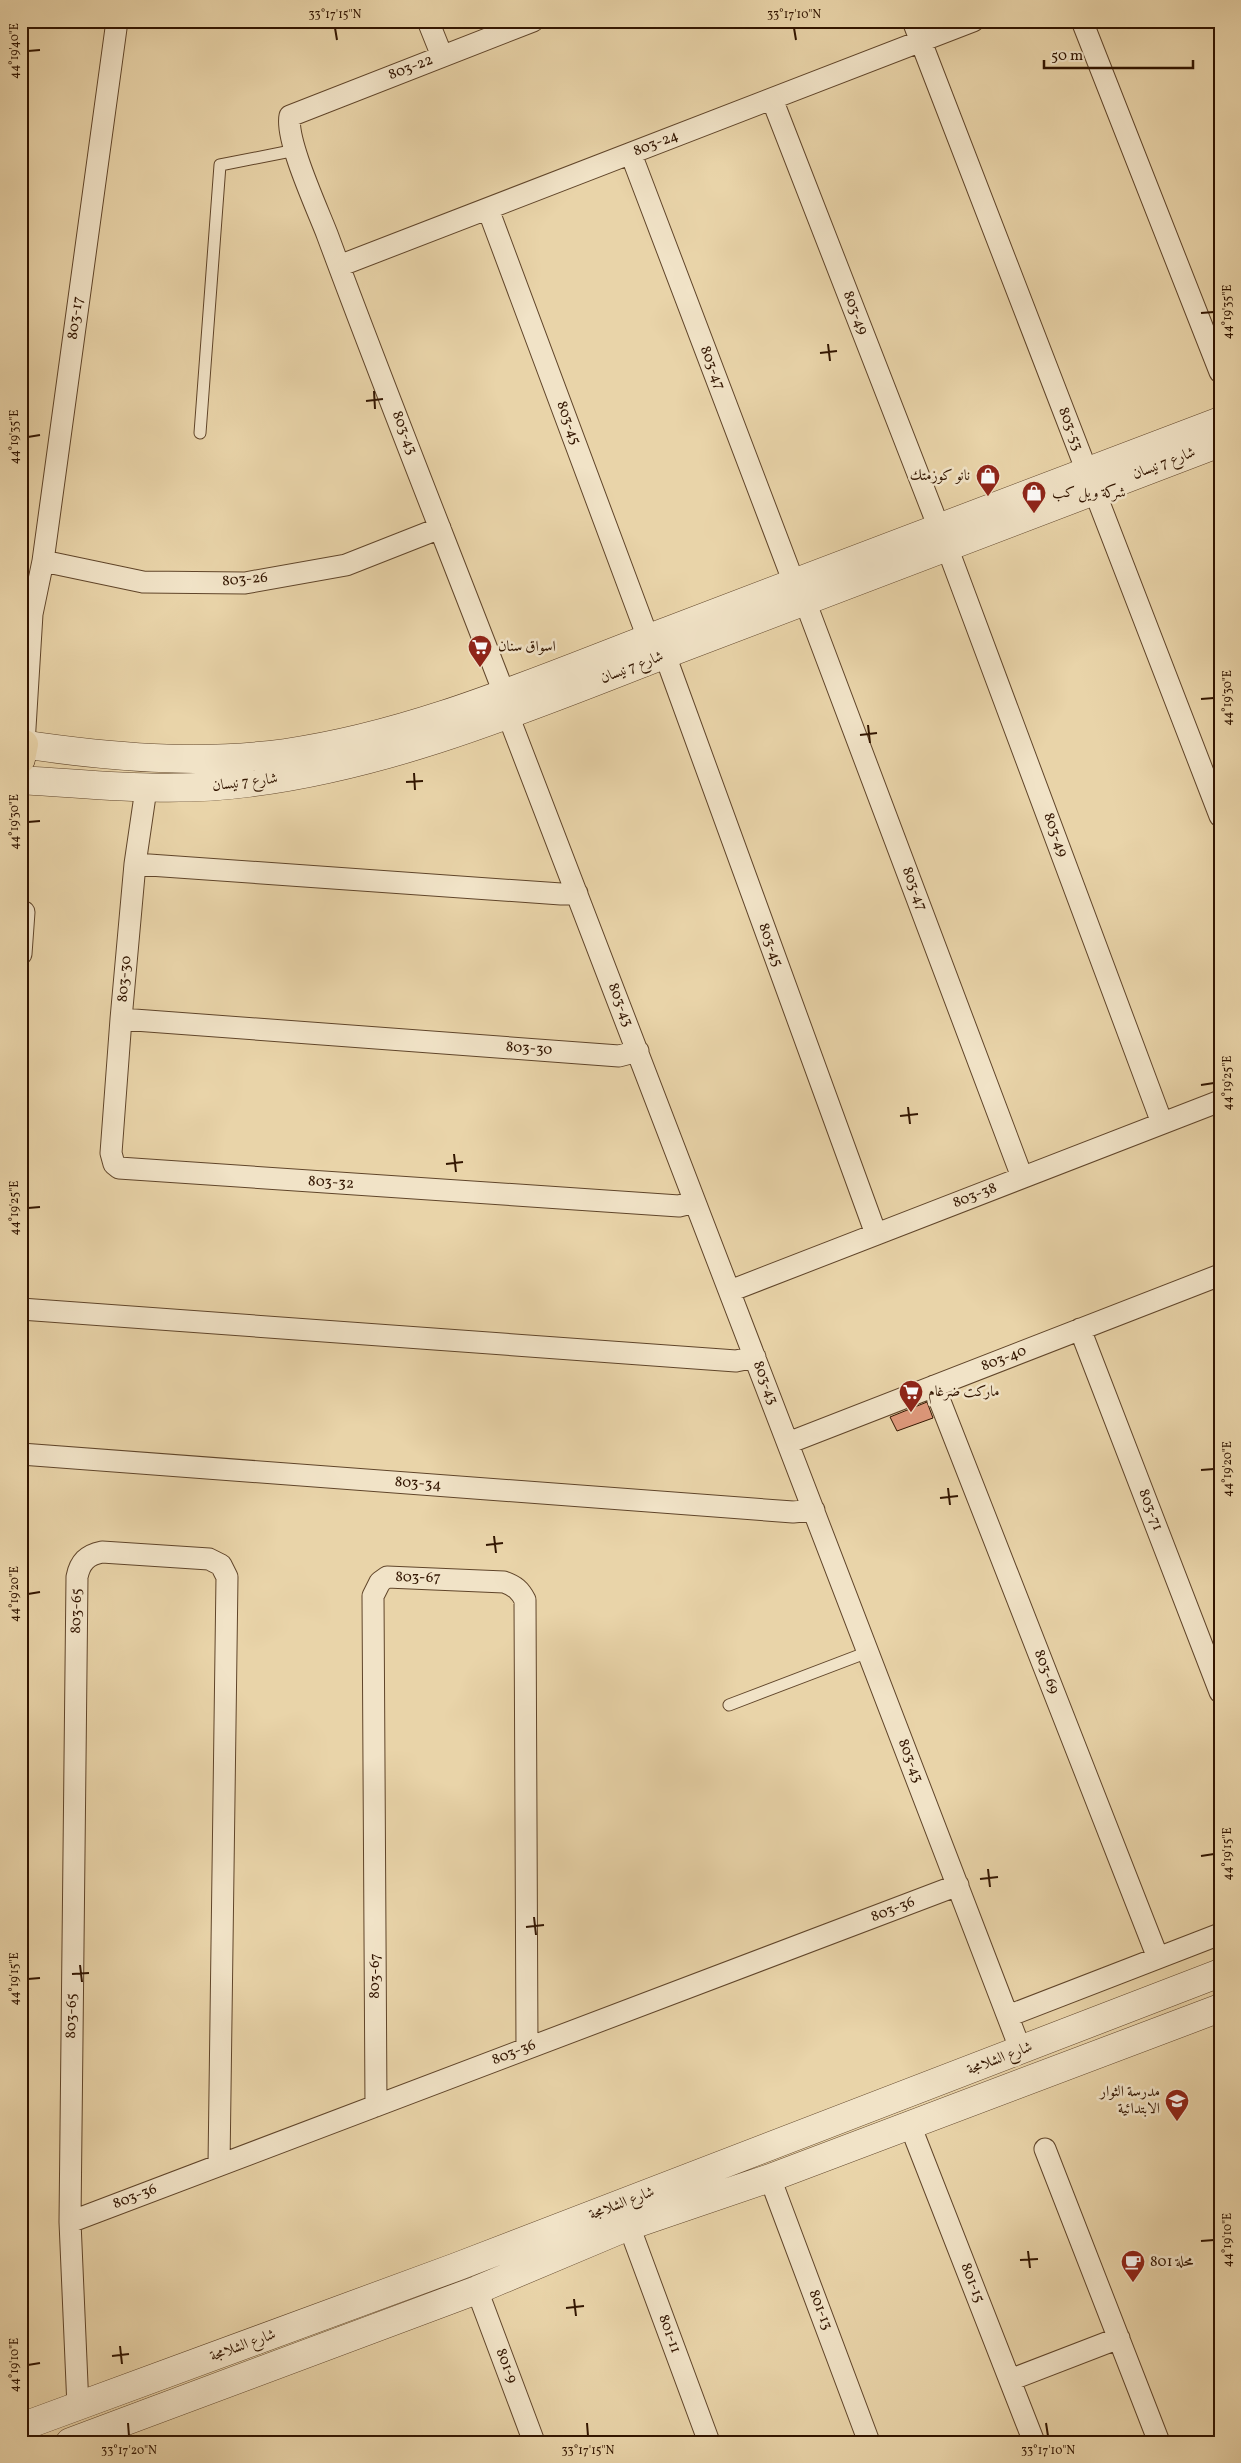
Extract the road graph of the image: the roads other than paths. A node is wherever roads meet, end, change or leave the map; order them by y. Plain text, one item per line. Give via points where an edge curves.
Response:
1 (116, 21) edge
2 (428, 21) edge
3 (533, 21) edge
4 (913, 21) edge
5 (973, 21) edge
6 (1082, 21) edge
7 (921, 42) junction
8 (442, 56) junction
9 (772, 99) junction
10 (290, 116) joint
11 (296, 150) junction
12 (631, 154) junction
13 (488, 208) junction
14 (339, 266) junction
15 (1220, 372) edge
16 (1220, 421) edge
17 (200, 433) dead end
18 (1220, 444) edge
19 (1090, 481) junction
20 (440, 528) junction
21 (943, 537) junction
22 (43, 561) junction
23 (799, 592) junction
24 (32, 614) junction
25 (21, 637) edge
26 (656, 647) junction
27 (506, 704) junction
28 (22, 749) edge
29 (21, 780) edge
30 (146, 789) junction
31 (1220, 816) edge
32 (135, 864) junction
33 (577, 893) junction
34 (24, 912) dead end
35 (21, 954) edge
36 (121, 1019) junction
37 (638, 1051) junction
38 (1220, 1101) edge
39 (1162, 1123) junction
40 (1022, 1178) junction
41 (696, 1202) junction
42 (876, 1234) junction
43 (1220, 1275) edge
44 (730, 1291) junction
45 (21, 1309) edge
46 (1080, 1329) junction
47 (755, 1357) junction
48 (934, 1386) junction
49 (788, 1443) junction
50 (21, 1454) edge
51 (814, 1510) junction
52 (868, 1652) junction
53 (1220, 1692) edge
54 (729, 1705) dead end
55 (958, 1885) junction
56 (1220, 1934) edge
57 (1158, 1958) junction
58 (1220, 1974) edge
59 (1220, 2008) edge
60 (1008, 2016) junction
61 (527, 2048) junction
62 (1021, 2050) junction
63 (376, 2106) junction
64 (910, 2125) junction
65 (1045, 2149) dead end
66 (218, 2165) junction
67 (770, 2178) junction
68 (70, 2222) junction
69 (629, 2226) junction
70 (477, 2290) junction
71 (1119, 2338) junction
72 (1010, 2380) junction
73 (78, 2407) junction
74 (21, 2427) edge
75 (79, 2440) edge
76 (534, 2442) edge
77 (709, 2442) edge
78 (869, 2442) edge
79 (1034, 2442) edge
80 (1159, 2442) edge

1 - 22 street, 803-17
2 - 8 street
3 - 8 street, 803-22
4 - 7 street, 803-53
5 - 7 street, 803-24
6 - 15 street
7 - 9 street, 803-24
7 - 19 street, 803-53
8 - 10 street, 803-22
9 - 12 street, 803-24
9 - 21 street, 803-49
10 - 11 street, 803-43 via 288,122
11 - 14 street, 803-43
11 - 17 lane via 220,165
12 - 13 street, 803-24
12 - 23 street, 803-47
13 - 14 street, 803-24
13 - 26 street, 803-45
14 - 20 street, 803-43
16 - 19 street, شارع 7 نيسان
18 - 19 street, شارع 7 نيسان
19 - 21 street, شارع 7 نيسان
19 - 31 street, 803-53
20 - 22 street, 803-26 via 346,565 245,583 143,582
20 - 27 street, 803-43
21 - 23 street, شارع 7 نيسان
21 - 39 street, 803-49
22 - 24 street, 803-17
23 - 26 street, شارع 7 نيسان
23 - 40 street, 803-47
24 - 25 street, 803-17
24 - 28 street, 803-17
26 - 27 street, شارع 7 نيسان
26 - 42 street, 803-45
27 - 28 street, شارع 7 نيسان via 284,753 201,760
27 - 30 street, شارع 7 نيسان via 412,748 331,769 222,786
27 - 33 street, 803-43
29 - 30 street, شارع 7 نيسان
30 - 32 street, 803-30
32 - 33 street
32 - 36 street, 803-30
33 - 37 street, 803-43
34 - 35 street
36 - 37 street, 803-30 via 619,1056
36 - 41 street, 803-32 via 110,1153 119,1168 679,1206
37 - 41 street, 803-43
38 - 39 street, 803-38
39 - 40 street, 803-38
40 - 42 street, 803-38
41 - 44 street, 803-43
42 - 44 street, 803-38
43 - 46 street, 803-40
44 - 47 street, 803-43
45 - 47 street via 736,1361
46 - 48 street, 803-40
46 - 53 street, 803-71
47 - 49 street, 803-43
48 - 49 street, 803-40
48 - 57 street, 803-69
49 - 51 street, 803-43
50 - 51 street, 803-34 via 793,1512
51 - 52 street, 803-43
52 - 54 lane
52 - 55 street, 803-43
55 - 60 street, 803-43
55 - 61 street, 803-36
56 - 57 street
57 - 60 street
58 - 62 street, شارع الشلامجة
59 - 64 street, شارع الشلامجة
60 - 62 street, 803-43
61 - 63 street, 803-36
61 - 63 street, 803-67 via 525,1600 513,1585 504,1582 387,1577 380,1582 373,1596
62 - 73 street, شارع الشلامجة via 456,2267
63 - 66 street, 803-36
64 - 67 street, شارع الشلامجة
64 - 72 street, 801-15
65 - 71 street
66 - 68 street, 803-36
66 - 68 street, 803-65 via 227,1577 221,1565 209,1559 94,1553 82,1562 77,1577
67 - 69 street, شارع الشلامجة
67 - 78 street, 801-13
68 - 73 street, 803-65
69 - 70 street, شارع الشلامجة
69 - 77 street, 801-11
70 - 75 street, شارع الشلامجة
70 - 76 street, 801-9
71 - 72 street
71 - 80 street
72 - 79 street, 801-15
73 - 74 street, شارع الشلامجة

